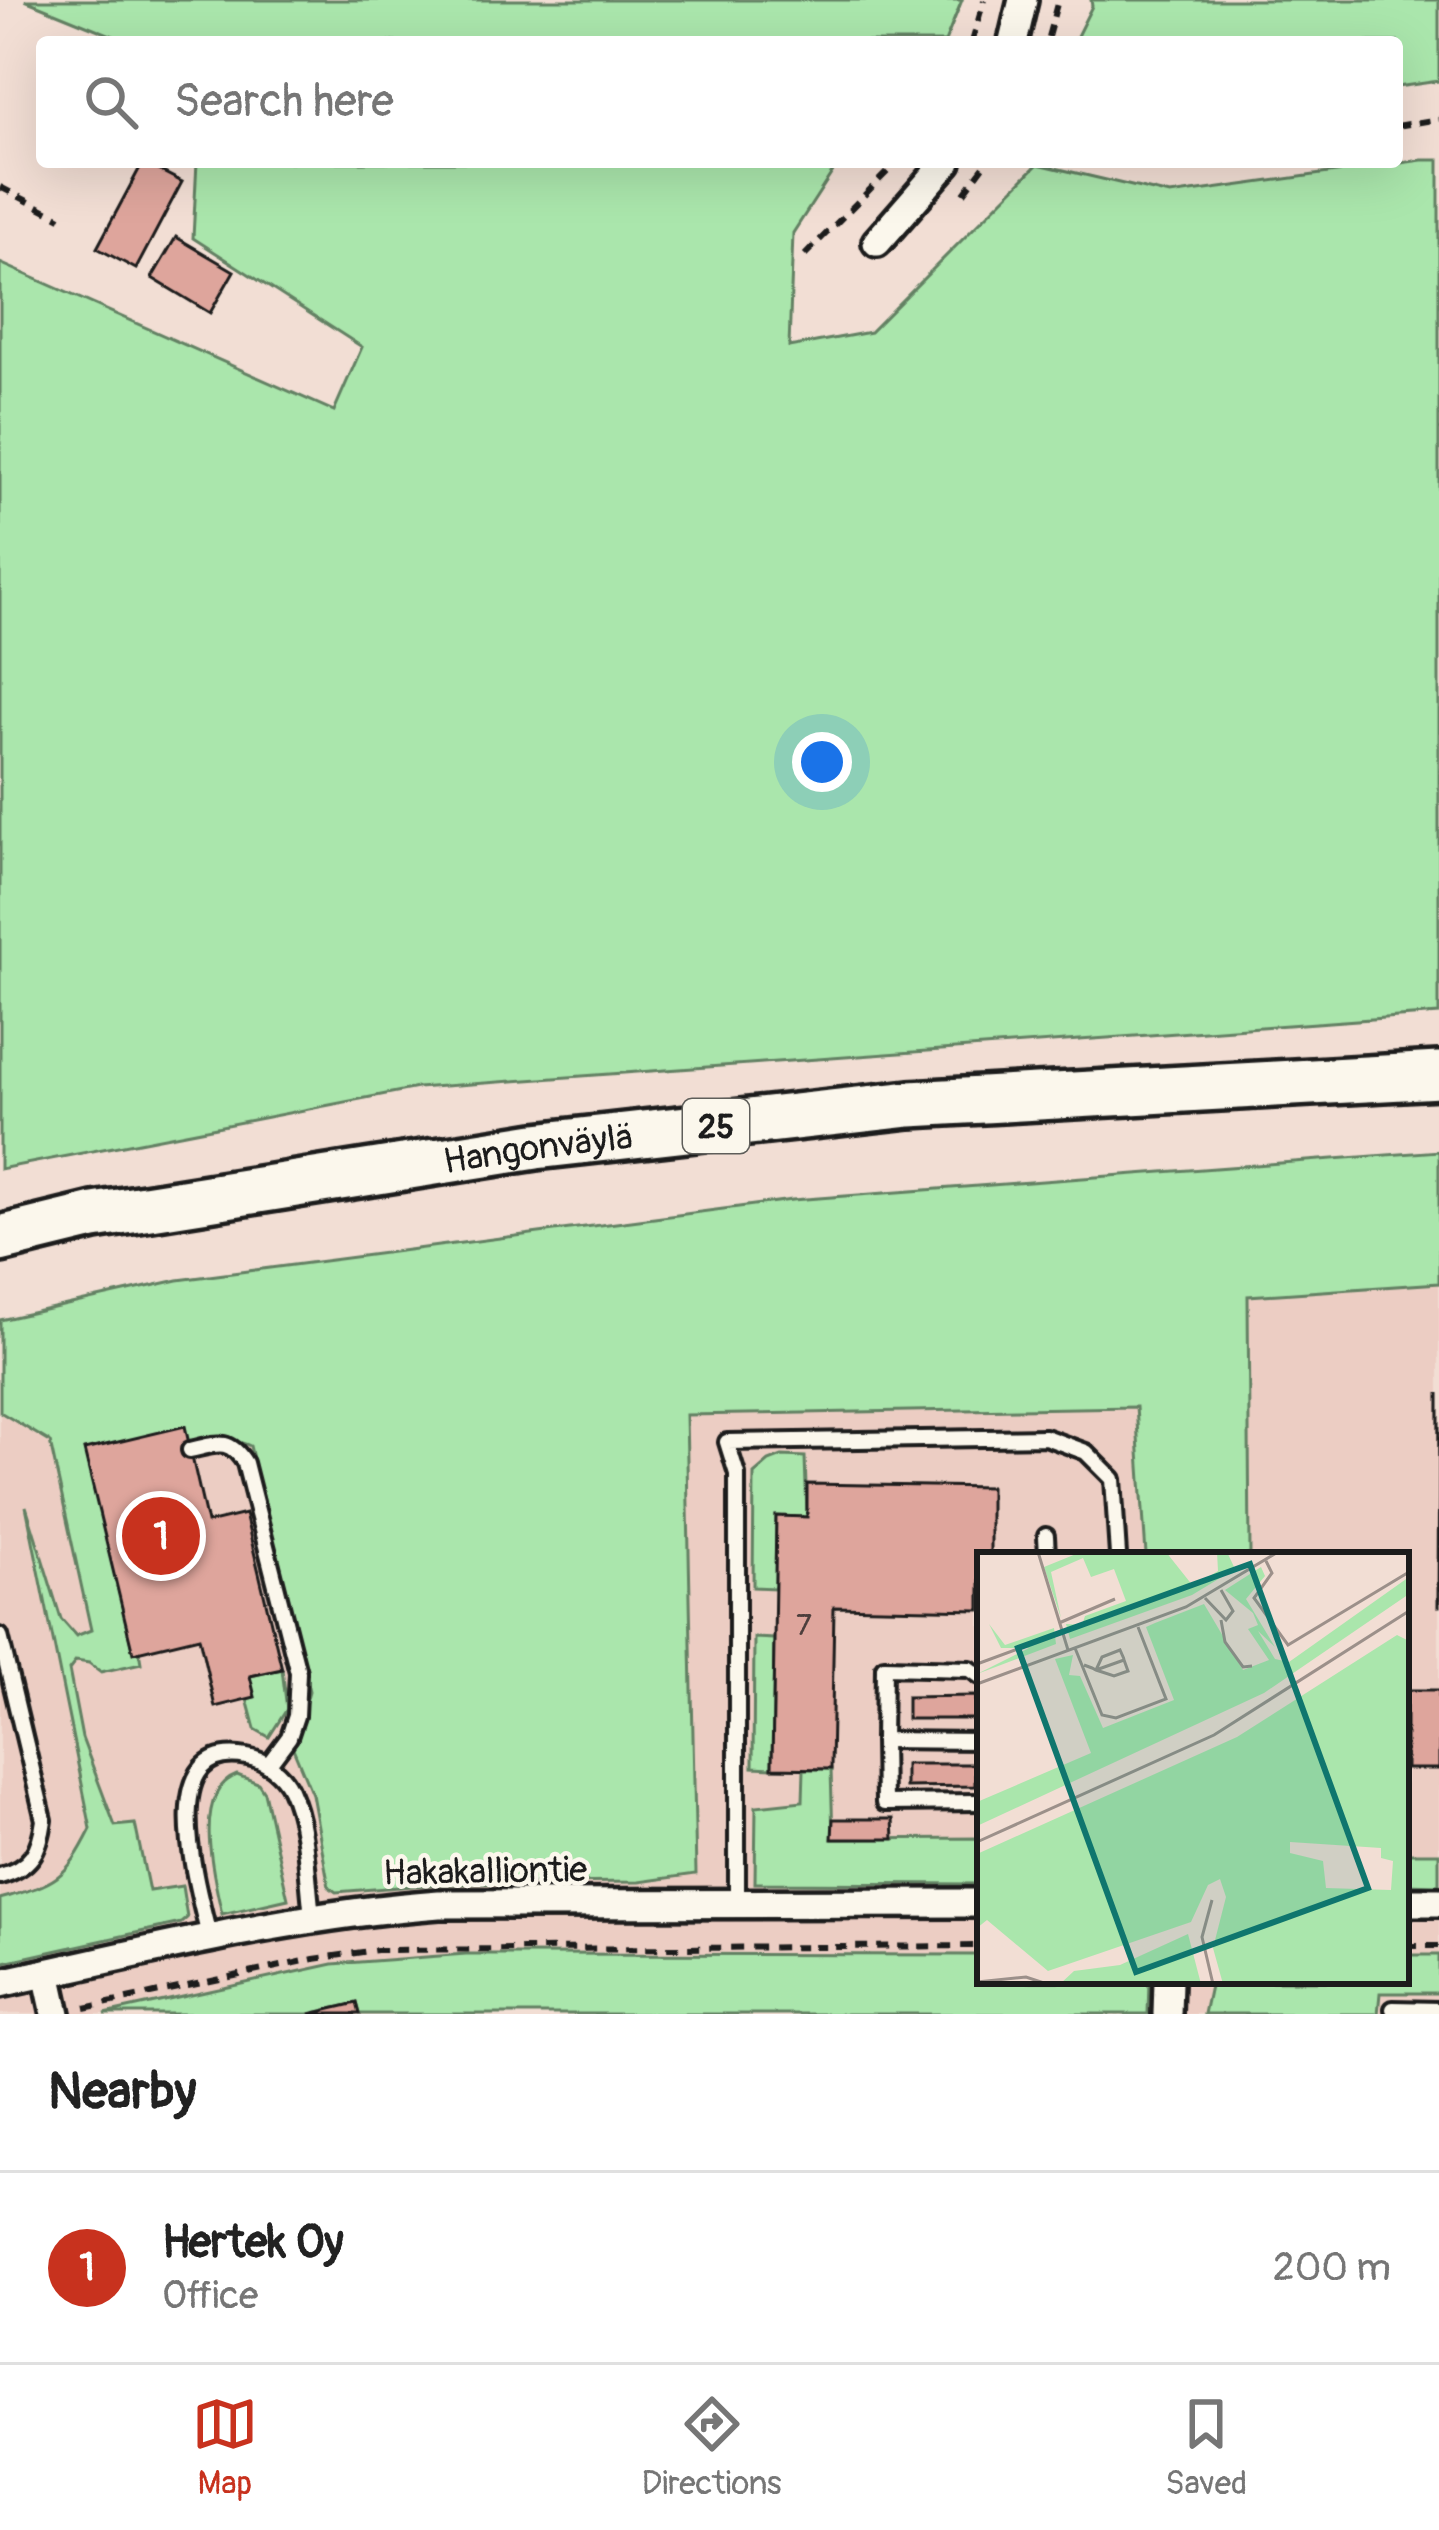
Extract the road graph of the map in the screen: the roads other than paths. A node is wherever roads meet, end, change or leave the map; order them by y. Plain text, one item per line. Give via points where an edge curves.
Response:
1 (1023, 0) edge
2 (1014, 36) edge
3 (942, 168) edge
4 (877, 242) dead end
5 (1439, 1075) edge
6 (0, 1239) edge
7 (190, 1450) dead end
8 (1046, 1536) dead end
9 (1047, 1552) edge
10 (1118, 1552) edge
11 (0, 1636) edge
12 (977, 1674) edge
13 (883, 1740) junction
14 (977, 1741) edge
15 (268, 1765) junction
16 (977, 1802) edge
17 (0, 1876) edge
18 (977, 1903) edge
19 (736, 1904) junction
20 (312, 1916) junction
21 (209, 1936) junction
22 (47, 1973) junction
23 (0, 1983) edge
24 (1168, 1984) edge
25 (1394, 2009) dead end
26 (1439, 2010) edge
27 (69, 2011) edge
28 (1167, 2014) edge

1 - 2 street
3 - 4 street
5 - 6 highway, Hangonväylä / 25 via 910,1105 559,1143 94,1216
7 - 15 lane via 222,1443 245,1463 290,1633 299,1697 289,1736
8 - 9 lane
10 - 19 lane via 1113,1479 1086,1452 1045,1437 727,1442 736,1474
11 - 17 lane via 44,1820 40,1847 21,1871
12 - 13 lane via 884,1667
13 - 14 lane
13 - 16 lane via 884,1803
15 - 20 lane via 290,1788
15 - 21 lane via 240,1755 209,1762 188,1790
18 - 19 street, Hakakalliontie
19 - 20 street, Hakakalliontie via 439,1904
20 - 21 street, Hakakalliontie
21 - 22 street, Hakakalliontie
22 - 23 street, Hakakalliontie
22 - 27 street
24 - 28 street
25 - 26 lane

